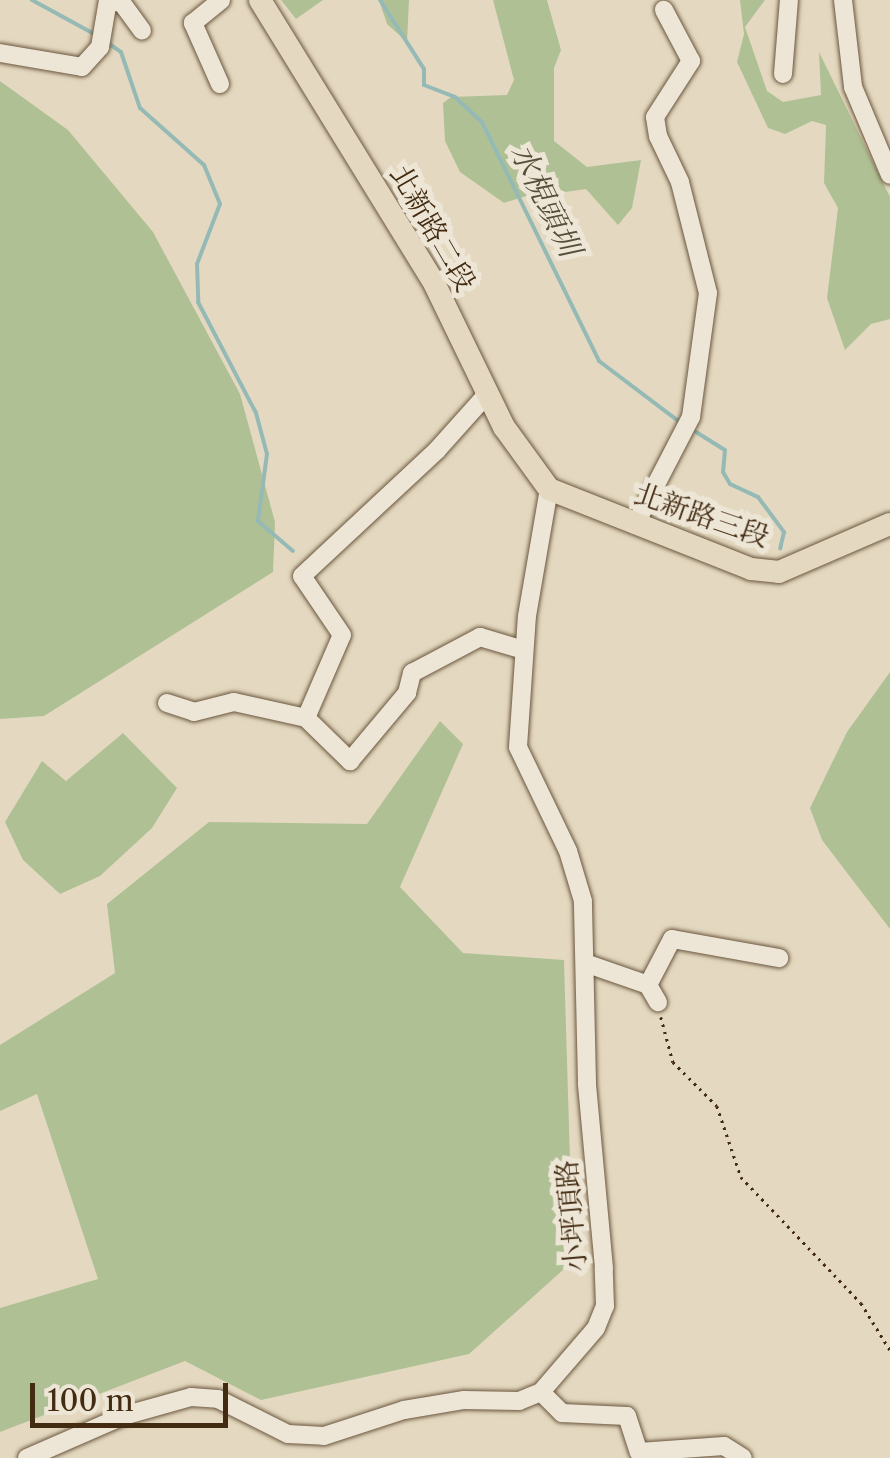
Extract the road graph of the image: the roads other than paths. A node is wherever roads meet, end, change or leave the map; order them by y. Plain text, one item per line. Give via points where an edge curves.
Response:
1 (108, 0) edge
2 (221, 0) edge
3 (260, 0) edge
4 (789, 0) edge
5 (843, 0) edge
6 (664, 10) dead end
7 (142, 31) dead end
8 (0, 53) edge
9 (783, 74) dead end
10 (220, 84) dead end
11 (890, 175) edge
12 (488, 393) junction
13 (549, 489) junction
14 (890, 524) edge
15 (635, 525) junction
16 (524, 650) junction
17 (168, 703) dead end
18 (306, 718) junction
19 (779, 958) dead end
20 (585, 963) junction
21 (648, 984) junction
22 (658, 1002) road end
23 (540, 1392) junction
24 (27, 1458) edge
25 (743, 1458) edge

1 - 7 street via 122,3
1 - 8 street via 103,40 82,67 57,68
2 - 10 street via 193,23
3 - 12 main road, 北新路二段 via 435,285
4 - 9 street
5 - 11 street via 853,87
6 - 15 street via 692,61 655,117 680,182 708,293 691,417
12 - 13 main road, 北新路二段 via 526,463
12 - 18 street via 302,576 342,635
13 - 15 main road, 北新路三段
13 - 16 street, 小坪頂路
14 - 15 main road, 北新路三段 via 779,572
16 - 18 street via 480,637 412,673 407,693 350,761
16 - 20 street, 小坪頂路 via 518,747 578,878
17 - 18 street via 194,712 234,702
19 - 21 street via 672,938
20 - 21 street
20 - 23 street, 小坪頂路 via 586,1084 605,1306 596,1328
21 - 22 street
23 - 24 street via 519,1401 464,1400 404,1410 324,1436 288,1434 218,1399 191,1397 123,1416
23 - 25 street via 562,1413 627,1416 639,1452 724,1446

